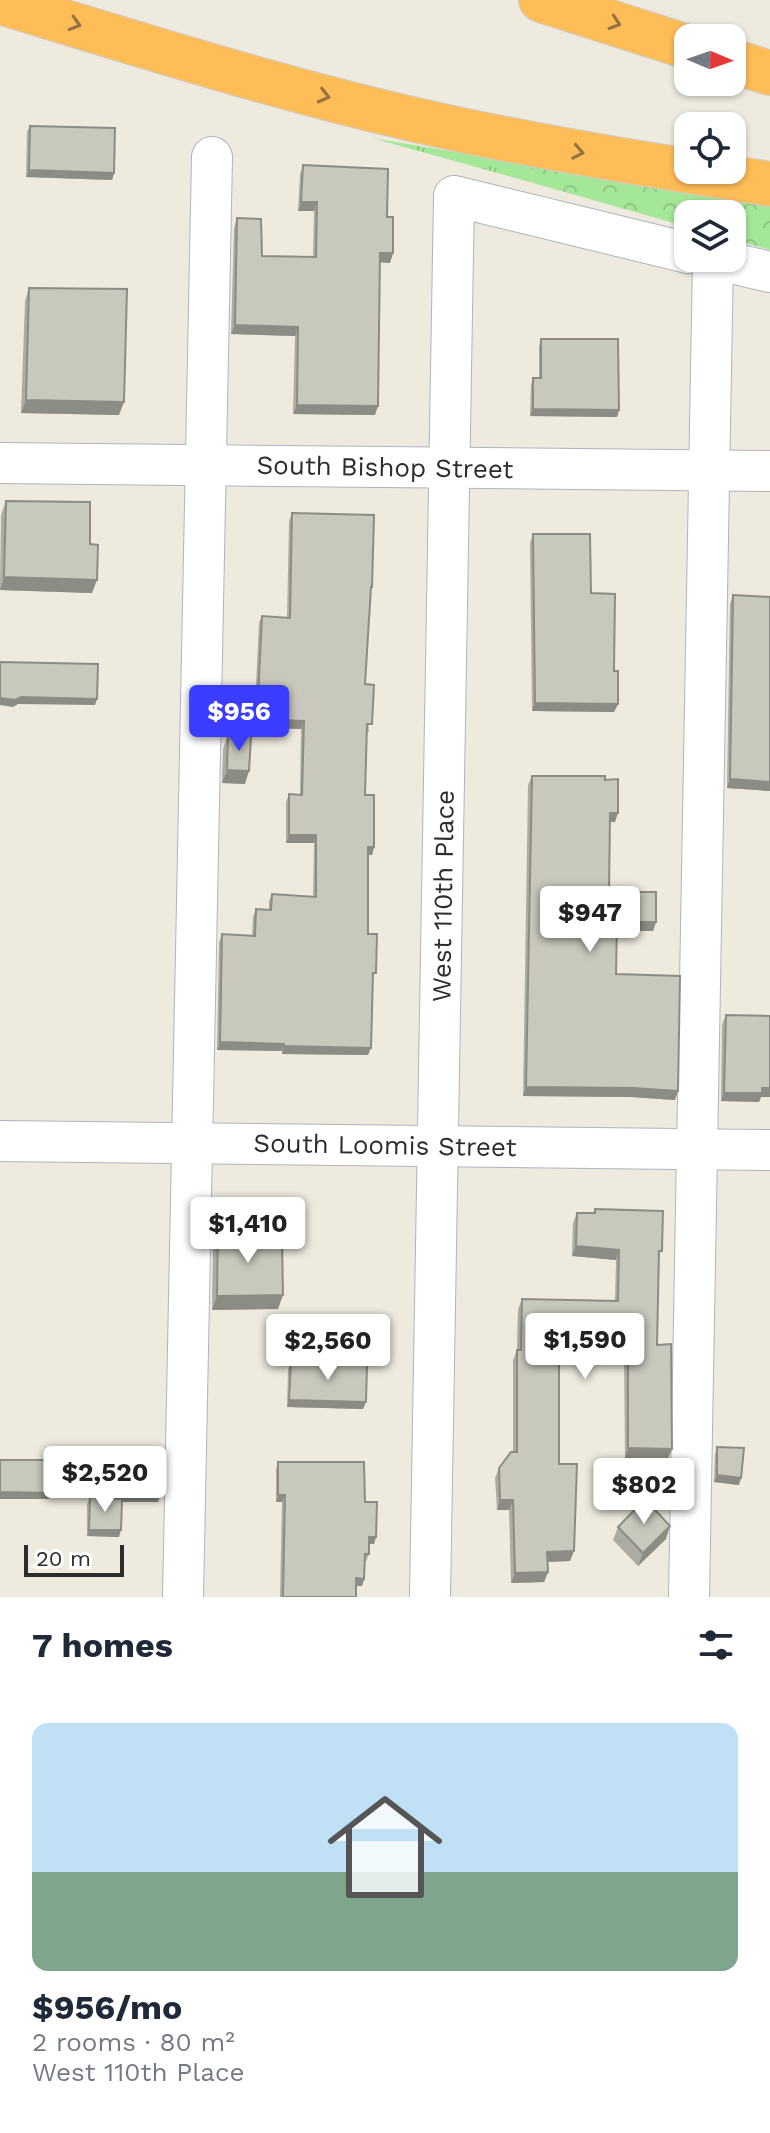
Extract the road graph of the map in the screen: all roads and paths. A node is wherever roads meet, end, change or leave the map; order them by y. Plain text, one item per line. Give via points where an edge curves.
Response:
1 (541, 0) edge
2 (0, 2) edge
3 (674, 43) edge
4 (746, 65) edge
5 (770, 73) edge
6 (212, 157) dead end
7 (770, 184) edge
8 (674, 250) edge
9 (746, 266) edge
10 (711, 272) edge
11 (770, 272) edge
12 (0, 463) edge
13 (206, 465) junction
14 (451, 468) junction
15 (709, 470) junction
16 (770, 471) edge
17 (0, 1141) edge
18 (192, 1143) junction
19 (438, 1146) junction
20 (697, 1149) junction
21 (770, 1150) edge
22 (183, 1597) edge
23 (430, 1597) edge
24 (689, 1597) edge

1 -> 3 highway
2 -> 7 highway via 266,82 452,127
4 - 5 highway
6 - 13 street
8 - 14 street, West 110th Place via 454,196
9 - 11 street
10 - 15 street
12 - 13 street, South Bishop Street
13 - 14 street, South Bishop Street
13 - 18 street
14 - 15 street, South Bishop Street
14 - 19 street, West 110th Place
15 - 16 street, South Bishop Street
15 - 20 street
17 - 18 street, South Loomis Street
18 - 19 street, South Loomis Street
18 - 22 street
19 - 20 street, South Loomis Street
19 - 23 street, West 110th Place
20 - 21 street, South Loomis Street
20 - 24 street

